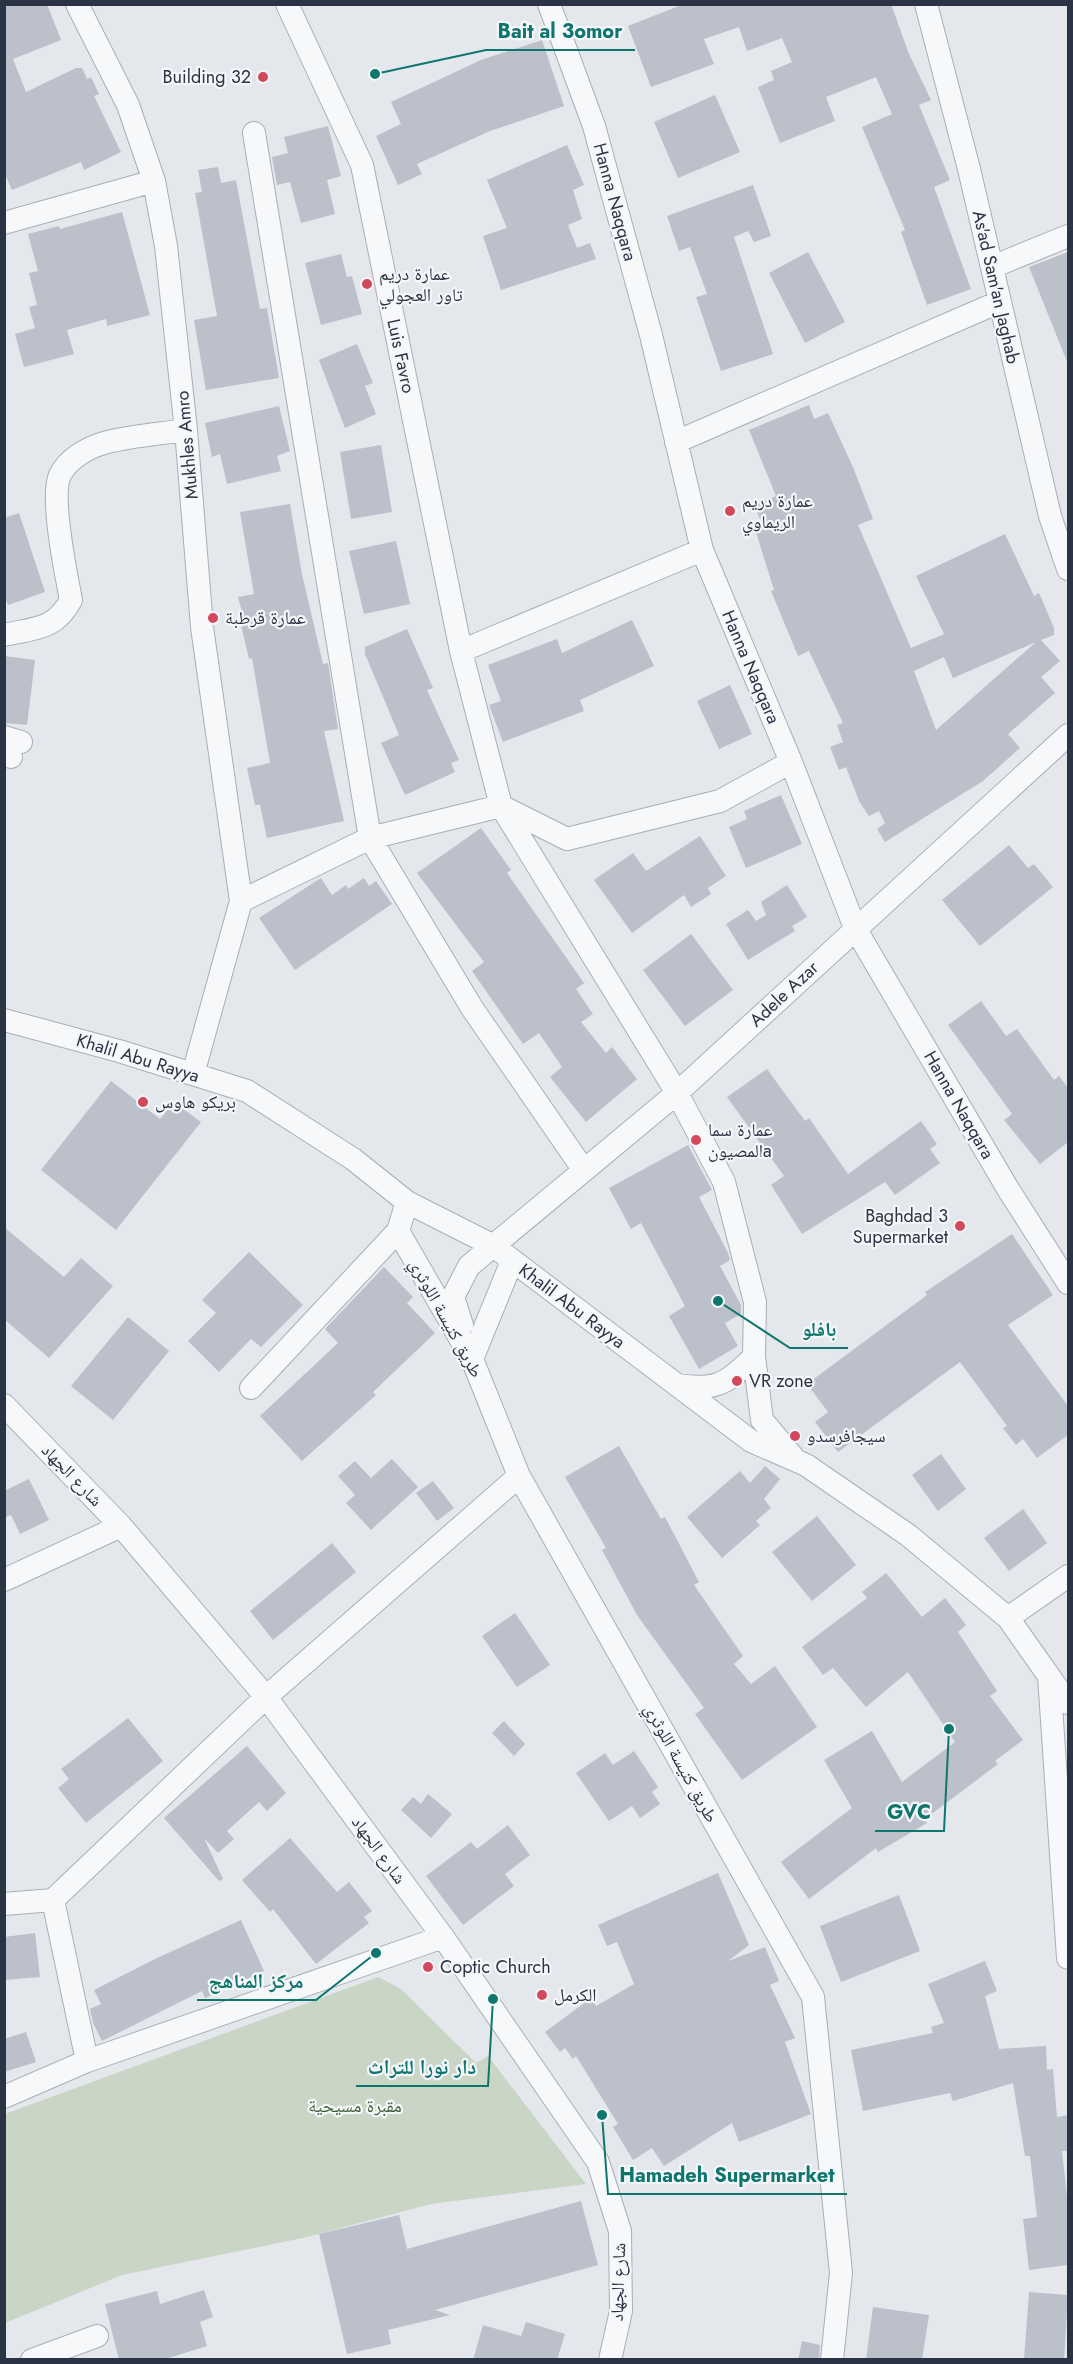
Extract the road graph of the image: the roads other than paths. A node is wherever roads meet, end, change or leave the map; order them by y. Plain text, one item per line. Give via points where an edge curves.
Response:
1 (77, 4) edge
2 (287, 4) edge
3 (549, 4) edge
4 (926, 4) edge
5 (254, 133) dead end
6 (153, 181) junction
7 (4, 223) edge
8 (1068, 236) edge
9 (992, 267) junction
10 (999, 302) junction
11 (186, 430) junction
12 (676, 442) junction
13 (702, 550) junction
14 (1068, 569) edge
15 (4, 635) edge
16 (461, 651) junction
17 (1068, 735) edge
18 (791, 762) junction
19 (501, 806) junction
20 (370, 838) junction
21 (241, 901) junction
22 (855, 928) junction
23 (4, 1020) edge
24 (193, 1074) junction
25 (677, 1093) junction
26 (583, 1169) junction
27 (407, 1202) junction
28 (398, 1231) junction
29 (492, 1245) junction
30 (512, 1261) junction
31 (1068, 1282) edge
32 (754, 1357) junction
33 (472, 1359) junction
34 (677, 1385) junction
35 (251, 1388) dead end
36 (4, 1405) edge
37 (796, 1461) junction
38 (519, 1476) junction
39 (121, 1526) junction
40 (1068, 1576) edge
41 (4, 1581) edge
42 (1008, 1618) junction
43 (1049, 1676) junction
44 (266, 1697) junction
45 (1068, 1703) edge
46 (53, 1900) junction
47 (4, 1904) edge
48 (443, 1937) junction
49 (1068, 1958) edge
50 (87, 2061) junction
51 (4, 2097) edge
52 (97, 2336) dead end
53 (32, 2360) edge
54 (610, 2360) edge
55 (832, 2360) edge

1 - 6 street, Mukhles Amro via 128,105
2 - 16 street, Luis Favro via 362,165
3 - 12 street, Hanna Naqqara via 594,126
4 - 9 street, As'ad Sam'an Jaghab
5 - 20 street
6 - 7 street
6 - 11 street, Mukhles Amro via 166,246
8 - 9 street
9 - 10 street, As'ad Sam'an Jaghab
10 - 12 street
10 - 14 street, As'ad Sam'an Jaghab via 1050,516
11 - 15 street via 103,443 69,462 60,476 56,494 71,600 56,621 47,626
11 - 21 street, Mukhles Amro via 202,627
12 - 13 street, Hanna Naqqara
13 - 16 street
13 - 18 street, Hanna Naqqara
16 - 19 street, Luis Favro
17 - 22 street, Adele Azar
18 - 19 street via 720,801 567,839
18 - 22 street, Hanna Naqqara
19 - 20 street
19 - 25 street, Luis Favro
20 - 21 street
20 - 26 street via 472,1008
21 - 24 street
22 - 25 street, Adele Azar
22 - 31 street, Hanna Naqqara via 1008,1189
23 - 24 street, Khalil Abu Rayya
24 - 27 street, Khalil Abu Rayya via 247,1091 353,1160
25 - 26 street, Adele Azar
25 - 32 street, Luis Favro via 724,1182 755,1302
26 - 29 street, Adele Azar
27 - 28 street
27 - 29 street, Khalil Abu Rayya
28 - 33 street, طريق كنيسة اللوثري
28 - 35 street
29 - 30 street, Khalil Abu Rayya
29 - 33 street, Adele Azar via 469,1266 453,1297
30 - 33 street
30 - 34 street, Khalil Abu Rayya
32 - 34 street via 729,1380 703,1389
32 - 37 street, Luis Favro via 762,1420
33 - 38 street, طريق كنيسة اللوثري
34 - 37 street, Khalil Abu Rayya via 751,1441
36 - 39 street, شارع الجهاد
37 - 42 street, Khalil Abu Rayya via 908,1535
38 - 44 street
38 - 55 street, طريق كنيسة اللوثري via 813,1997 841,2273
39 - 41 street
39 - 44 street, شارع الجهاد
40 - 42 street
42 - 43 street, Khalil Abu Rayya
43 - 45 street, Khalil Abu Rayya
43 - 49 street
44 - 46 street
44 - 48 street, شارع الجهاد
46 - 47 street
46 - 50 street
48 - 50 street
48 - 54 street, شارع الجهاد via 598,2162 620,2231 621,2311
50 - 51 street
52 - 53 street

